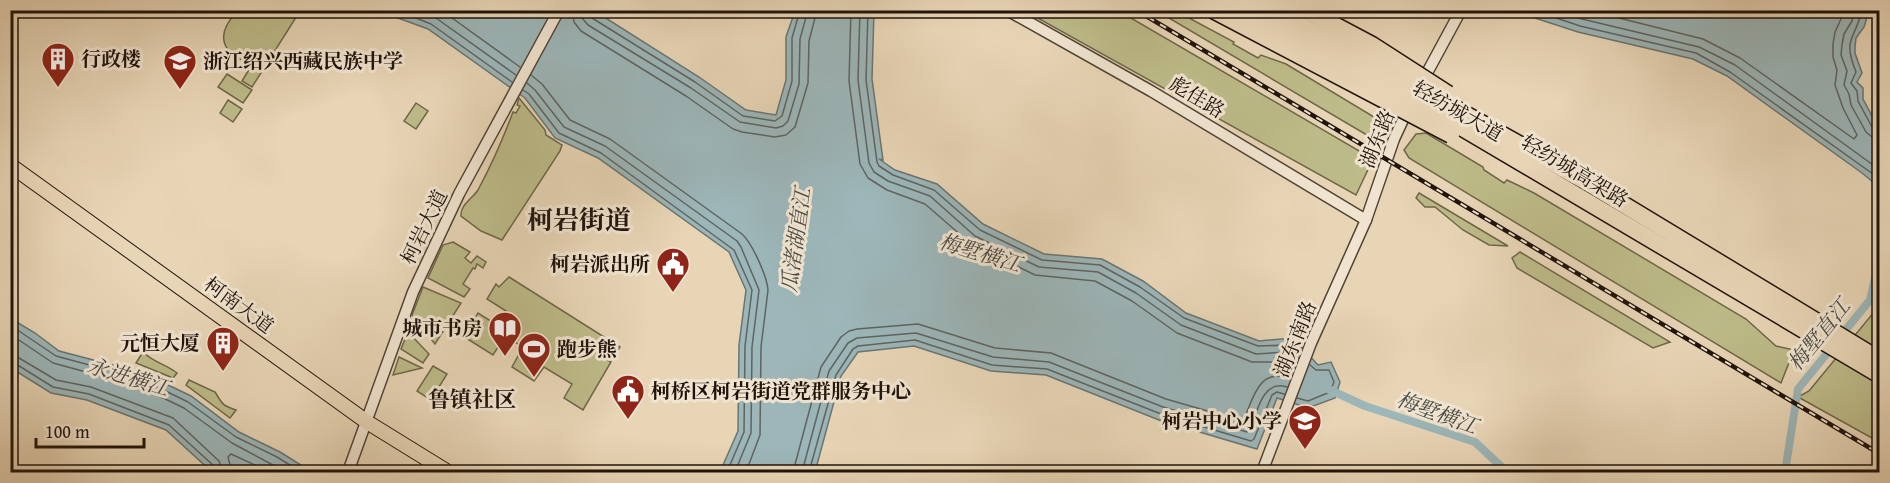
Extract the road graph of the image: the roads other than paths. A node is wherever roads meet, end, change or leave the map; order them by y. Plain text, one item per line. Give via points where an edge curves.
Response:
1 (559, 10) edge
2 (1007, 10) edge
3 (1213, 10) edge
4 (1232, 10) edge
5 (1245, 10) edge
6 (1272, 10) edge
7 (1289, 10) edge
8 (1306, 10) edge
9 (1461, 10) edge
10 (1422, 82) junction
11 (1410, 105) junction
12 (10, 165) edge
13 (1583, 180) junction
14 (1366, 220) junction
15 (1623, 224) junction
16 (1880, 355) edge
17 (1880, 360) edge
18 (1880, 375) edge
19 (1880, 380) edge
20 (367, 422) junction
21 (348, 472) edge
22 (448, 472) edge
23 (1262, 472) edge

1 - 20 street, 柯岩大道 via 459,194 413,292
2 - 14 street, 彪佳路
3 - 15 highway, bridge
4 - 11 main road, 轻纺城大道
5 - 15 highway, 轻纺城高架路, bridge via 1461,127
6 - 13 highway, 轻纺城高架路, bridge
7 - 10 main road, 轻纺城大道
8 - 13 highway, bridge via 1372,45
9 - 10 street, 湖东路
10 - 11 street, 湖东路
10 - 16 main road, 轻纺城大道, bridge via 1669,225
11 - 14 street, 湖东路
11 - 19 main road, 轻纺城大道, bridge
12 - 20 main road, 柯南大道
13 - 17 highway, 轻纺城高架路, bridge
14 - 23 street, 湖东南路 via 1311,343
15 - 18 highway, 轻纺城高架路, bridge
20 - 21 street, 柯岩大道
20 - 22 main road, 柯南大道

